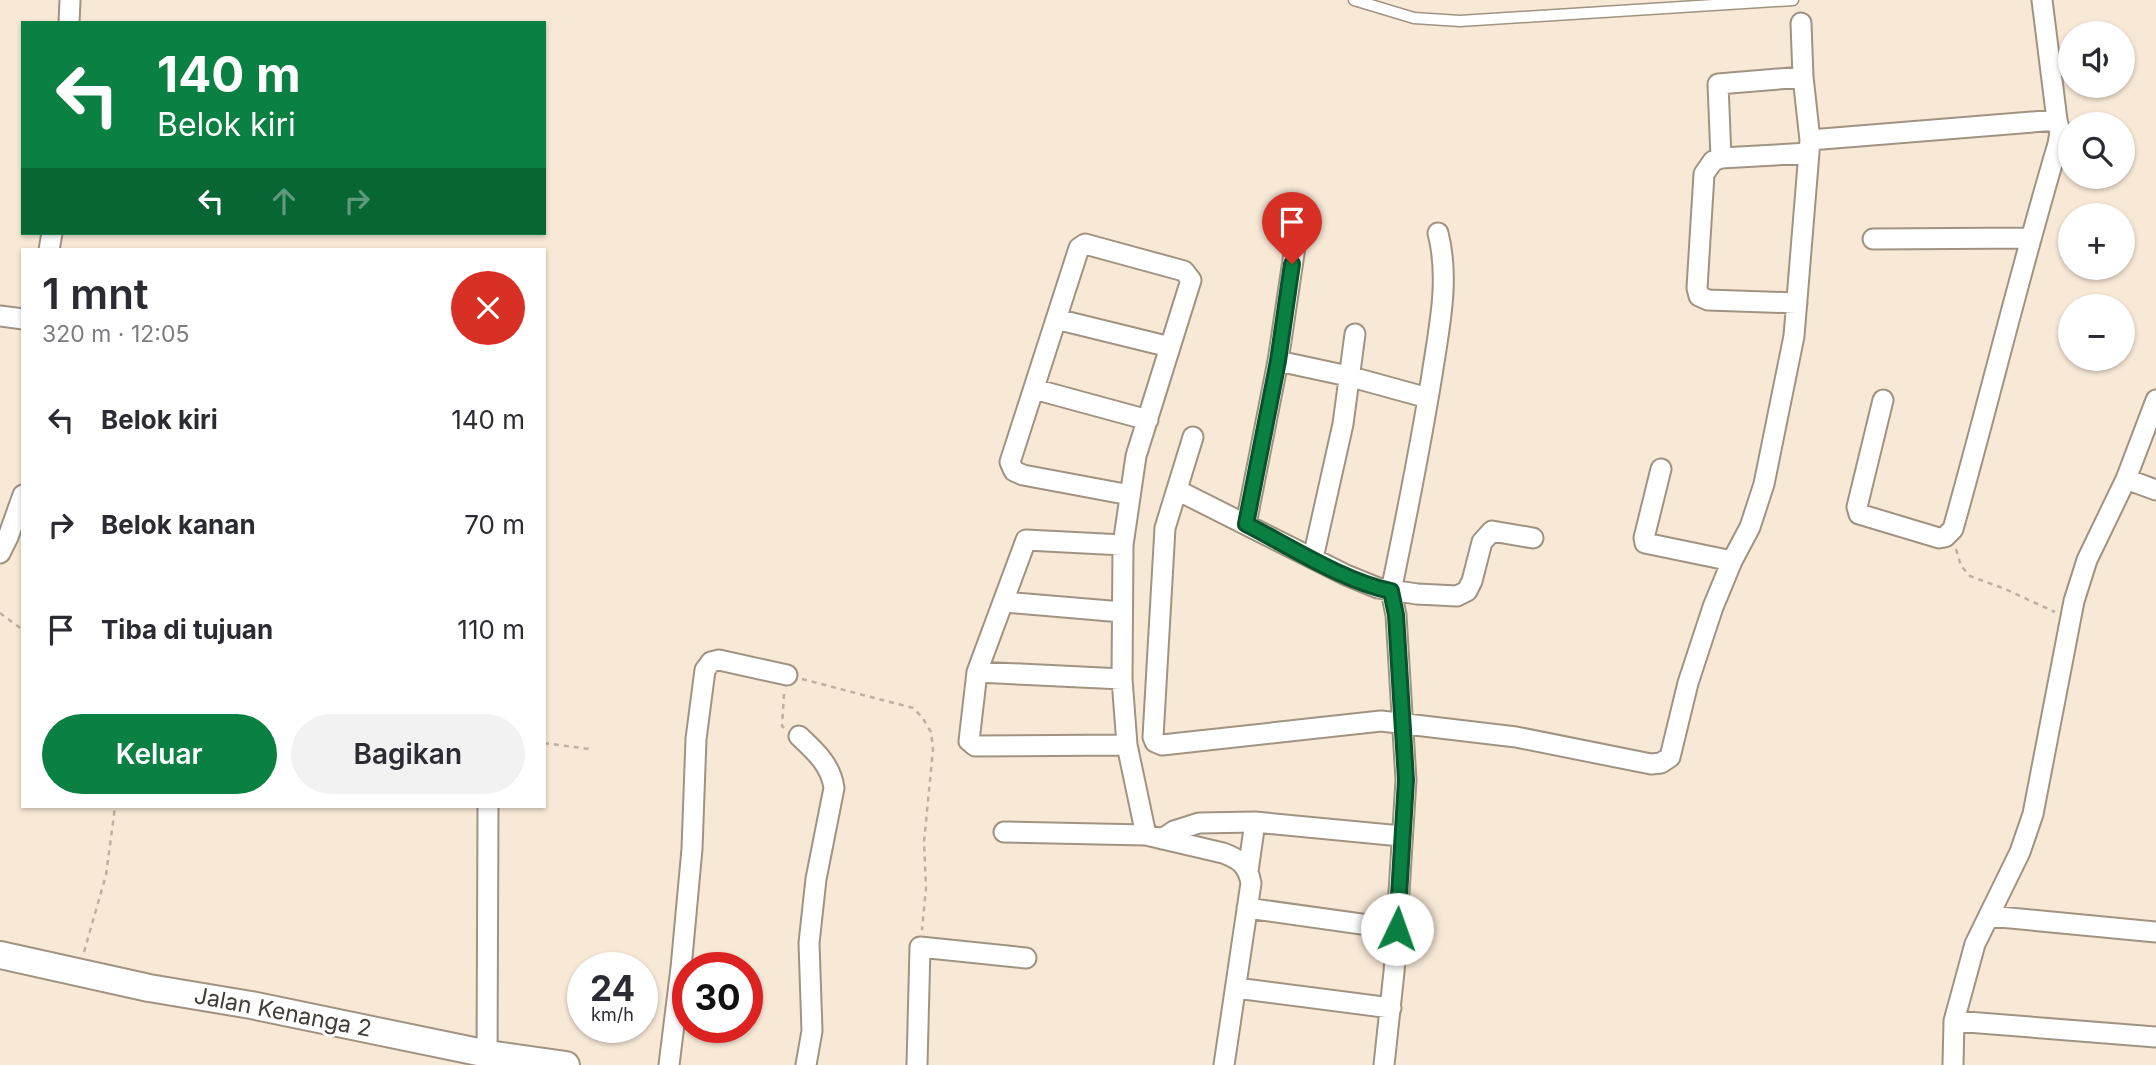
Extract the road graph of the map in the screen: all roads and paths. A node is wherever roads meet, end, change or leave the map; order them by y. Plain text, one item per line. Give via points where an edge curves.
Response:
1 (71, 0) edge
2 (1354, 0) edge
3 (1793, 0) edge
4 (2042, 0) edge
5 (69, 21) edge
6 (1801, 23) dead end
7 (1803, 77) junction
8 (2057, 120) junction
9 (1809, 147) junction
10 (1721, 158) junction
11 (1438, 233) dead end
12 (2030, 238) junction
13 (1873, 239) dead end
14 (1296, 240) dead end
15 (1797, 303) junction
16 (0, 316) edge
17 (21, 319) edge
18 (1056, 319) junction
19 (1355, 334) dead end
20 (1170, 347) junction
21 (1278, 361) junction
22 (1348, 376) junction
23 (1034, 389) junction
24 (1428, 398) junction
25 (1883, 400) dead end
26 (2156, 400) edge
27 (1148, 420) junction
28 (1193, 438) dead end
29 (1661, 469) dead end
30 (2126, 480) junction
31 (1177, 490) junction
32 (2156, 490) edge
33 (1130, 495) junction
34 (21, 501) edge
35 (1246, 524) junction
36 (1950, 534) junction
37 (1533, 538) dead end
38 (1124, 545) junction
39 (0, 553) edge
40 (1313, 558) junction
41 (1732, 561) junction
42 (1391, 591) junction
43 (1005, 602) junction
44 (1122, 612) junction
45 (0, 613) edge
46 (2070, 619) junction
47 (21, 629) edge
48 (977, 672) junction
49 (787, 675) junction
50 (1122, 679) junction
51 (1402, 725) junction
52 (799, 737) joint
53 (546, 743) edge
54 (1127, 745) junction
55 (589, 749) dead end
56 (115, 808) edge
57 (488, 808) edge
58 (1255, 822) junction
59 (1004, 832) dead end
60 (1401, 836) junction
61 (1154, 837) junction
62 (1248, 871) junction
63 (1247, 908) junction
64 (1989, 916) junction
65 (1397, 929) junction
66 (2156, 932) edge
67 (920, 947) junction
68 (0, 956) edge
69 (1026, 958) dead end
70 (78, 972) junction
71 (1236, 988) junction
72 (1391, 1008) junction
73 (1954, 1020) junction
74 (2156, 1037) edge
75 (487, 1059) edge
76 (566, 1065) edge
77 (669, 1065) edge
78 (806, 1065) edge
79 (916, 1065) edge
80 (1224, 1065) edge
81 (1384, 1065) edge
82 (1953, 1065) edge

1 - 5 street
2 - 3 lane via 1414,18 1460,21
4 - 8 street
6 - 7 street
7 - 9 street
7 - 10 street via 1718,85
8 - 9 street
8 - 12 street via 2058,144
9 - 10 street
9 - 15 street
10 - 15 street via 1704,174 1699,296
11 - 24 street via 1444,255 1443,297
12 - 13 street
12 - 36 street
14 - 21 street
15 - 41 street via 1764,484 1750,527
16 - 17 street
18 - 20 street
18 - 20 street via 1079,248 1091,244 1188,274 1191,280
18 - 23 street
19 - 22 street
20 - 27 street
21 - 22 street
21 - 35 street
22 - 24 street
22 - 40 street via 1343,424
23 - 27 street
23 - 33 street via 1010,461 1014,471
24 - 42 street
25 - 36 street via 1859,514 1939,538
26 - 30 street
27 - 33 street
28 - 31 street
29 - 41 street via 1645,543
30 - 32 street
30 - 46 street via 2087,560
31 - 35 street
31 - 51 street via 1165,528 1155,742 1161,745 1381,721
33 - 38 street
34 - 39 street
35 - 40 street
36 - 46 path via 1969,576
37 - 42 street via 1498,530 1487,535 1477,553 1472,581 1462,595
38 - 43 street via 1026,540
38 - 44 street
40 - 42 street
41 - 51 street via 1688,683 1674,746 1670,757 1661,762 1651,764 1516,737
42 - 51 street
43 - 44 street
43 - 48 street
44 - 50 street
45 - 47 path
46 - 64 street via 2033,814
48 - 50 street
48 - 54 street via 971,744
49 - 52 path via 782,726
49 - 67 path via 913,708 931,732 933,764
49 - 77 street via 719,660 705,670 695,739 692,849
50 - 54 street
51 - 60 street via 1406,780
52 - 78 street via 824,761 834,788 808,943 813,1031
53 - 55 path
54 - 61 street
56 - 70 path via 106,875
57 - 75 street
58 - 60 street
58 - 61 street via 1199,823
58 - 62 street
59 - 61 street
60 - 65 street
61 - 62 street via 1223,853 1243,863
62 - 63 street
63 - 65 street
63 - 71 street
64 - 66 street
64 - 73 street via 1975,944
65 - 72 street
67 - 69 street
67 - 79 street
68 - 70 main road, Jalan Kenanga 2
70 - 75 main road, Jalan Kenanga 2 via 332,1021
71 - 72 street
71 - 80 street
72 - 81 street
73 - 74 street
73 - 82 street
75 - 76 main road, Jalan Kenanga 2

